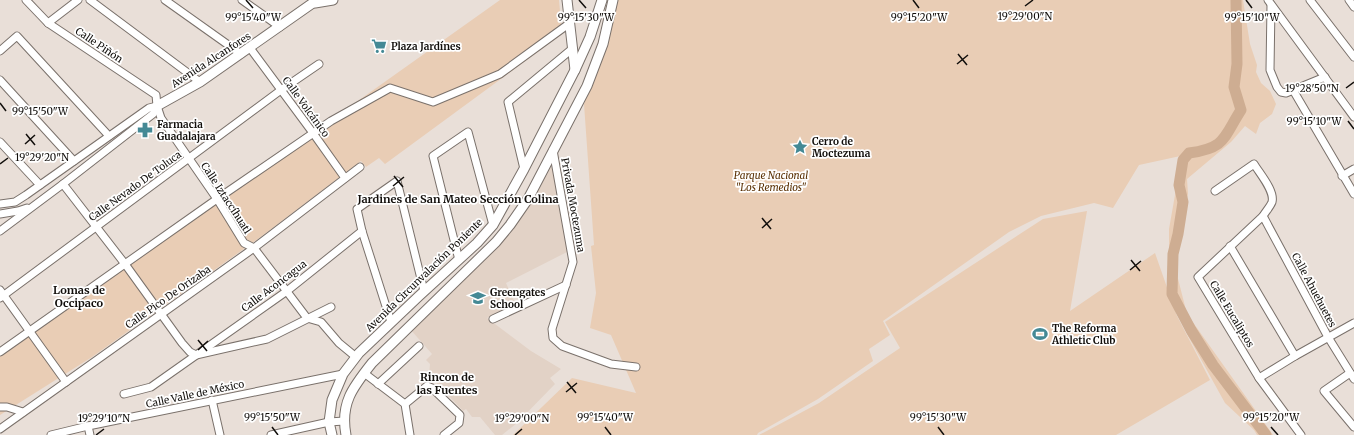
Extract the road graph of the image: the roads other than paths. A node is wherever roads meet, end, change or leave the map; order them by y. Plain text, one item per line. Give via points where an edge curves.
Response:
1 (26, 0) edge
2 (78, 0) edge
3 (90, 0) edge
4 (165, 0) edge
5 (242, 0) edge
6 (567, 0) edge
7 (602, 0) edge
8 (613, 0) edge
9 (1310, 0) edge
10 (1349, 0) edge
11 (323, 1) edge
12 (1269, 2) edge
13 (1354, 7) edge
14 (48, 23) junction
15 (570, 23) junction
16 (280, 26) junction
17 (250, 48) junction
18 (572, 49) junction
19 (0, 52) edge
20 (240, 54) junction
21 (1354, 57) edge
22 (320, 64) dead end
23 (575, 70) junction
24 (1325, 77) junction
25 (0, 80) edge
26 (200, 82) junction
27 (281, 90) junction
28 (1293, 90) junction
29 (157, 106) junction
30 (1354, 117) edge
31 (314, 133) junction
32 (108, 136) junction
33 (0, 142) edge
34 (553, 150) junction
35 (189, 159) junction
36 (74, 161) junction
37 (360, 167) dead end
38 (524, 169) junction
39 (1354, 169) edge
40 (1342, 176) junction
41 (345, 178) junction
42 (63, 184) junction
43 (40, 185) junction
44 (1215, 191) dead end
45 (1354, 194) edge
46 (26, 195) junction
47 (217, 199) junction
48 (0, 204) edge
49 (35, 205) junction
50 (0, 214) edge
51 (1263, 216) junction
52 (493, 225) junction
53 (96, 227) junction
54 (0, 231) edge
55 (362, 231) junction
56 (1230, 246) junction
57 (254, 248) junction
58 (459, 260) junction
59 (125, 264) junction
60 (566, 285) junction
61 (287, 291) junction
62 (424, 291) junction
63 (1, 294) edge
64 (331, 306) dead end
65 (161, 314) junction
66 (307, 318) junction
67 (493, 319) dead end
68 (391, 322) junction
69 (1354, 323) edge
70 (30, 331) junction
71 (1328, 337) junction
72 (368, 345) junction
73 (419, 346) dead end
74 (0, 352) edge
75 (196, 355) junction
76 (358, 355) junction
77 (379, 356) junction
78 (1295, 356) junction
79 (372, 363) junction
80 (636, 368) dead end
81 (364, 373) junction
82 (343, 374) junction
83 (1352, 376) edge
84 (1259, 378) junction
85 (66, 382) junction
86 (378, 384) junction
87 (124, 394) dead end
88 (212, 400) junction
89 (405, 404) junction
90 (0, 407) edge
91 (23, 412) junction
92 (344, 421) junction
93 (329, 422) junction
94 (88, 426) junction
95 (1354, 427) edge
96 (0, 429) edge
97 (282, 434) edge
98 (51, 435) edge
99 (90, 435) edge
100 (220, 435) edge
101 (271, 435) edge
102 (332, 435) edge
103 (346, 435) edge
104 (410, 435) edge
105 (444, 435) edge
106 (1301, 435) edge

1 - 14 street, Calle Piñón
2 - 14 street
3 - 26 street
4 - 20 street
5 - 16 street
6 - 15 main road
7 - 23 main road, Avenida Circunvalación Poniente via 590,37
8 - 34 main road via 603,44 587,86
9 - 21 street
10 - 13 street
11 - 16 main road, Avenida Alcanfores
12 - 24 street
12 - 28 street via 1270,70 1281,92
14 - 29 street, Calle Piñón via 156,95
15 - 18 main road
15 - 31 street via 500,74 433,102 390,88
16 - 17 main road, Avenida Alcanfores
17 - 20 main road, Avenida Alcanfores
17 - 27 street, Calle Volcánico
18 - 23 main road
18 - 38 street via 508,102
19 - 32 street via 17,36
20 - 26 main road, Avenida Alcanfores
22 - 27 street, Calle Nevado De Toluca
23 - 38 main road, Avenida Circunvalación Poniente
24 - 28 street
24 - 30 street
25 - 36 street
26 - 29 main road, Avenida Alcanfores
27 - 31 street, Calle Volcánico
27 - 35 street, Calle Nevado De Toluca
28 - 40 street
29 - 32 street, Avenida Alcanfores via 149,108
29 - 35 street, Calle Iztaccíhuatl via 161,118
29 - 42 street, Avenida Alcanfores via 153,114
31 - 41 street, Calle Volcánico
31 - 47 street
32 - 36 street, Avenida Alcanfores
33 - 43 street
34 - 60 street, Privada Moctezuma via 573,262
34 - 77 main road via 528,199 500,237
35 - 47 street, Calle Iztaccíhuatl
35 - 53 street, Calle Nevado De Toluca
36 - 43 street, Avenida Alcanfores
37 - 41 street, Calle Pico De Orizaba
38 - 52 main road, Avenida Circunvalación Poniente
39 - 40 street
40 - 45 street
41 - 57 street, Calle Pico De Orizaba
42 - 49 street, Avenida Alcanfores
42 - 53 street
43 - 46 street, Avenida Alcanfores
44 - 51 street, Calle Eucaliptos via 1254,164 1272,192 1272,204
46 - 48 street, Avenida Alcanfores via 15,202
46 - 49 street
47 - 57 street, Calle Iztaccíhuatl via 244,243
47 - 59 street
49 - 50 street via 18,212
49 - 54 street, Avenida Alcanfores
51 - 56 street, Calle Eucaliptos
51 - 71 street, Calle Ahuehuetes
52 - 58 main road, Avenida Circunvalación Poniente
52 - 58 street via 468,132 433,156
53 - 59 street
53 - 63 street, Calle Nevado De Toluca
55 - 61 street, Calle Aconcagua
55 - 62 street via 356,209 396,182
55 - 68 street
56 - 78 street
56 - 84 street, Calle Eucaliptos via 1198,277
57 - 61 street, Calle Iztaccíhuatl
57 - 65 street, Calle Pico De Orizaba
58 - 62 main road, Avenida Circunvalación Poniente
59 - 65 street
59 - 70 street
60 - 67 street
60 - 80 street, Privada Moctezuma via 552,329 553,338 562,346 611,364
61 - 66 street, Calle Iztaccíhuatl
61 - 75 street, Calle Aconcagua
62 - 68 main road, Avenida Circunvalación Poniente
63 - 70 street
64 - 66 street
65 - 75 street via 182,343
65 - 85 street, Calle Pico De Orizaba
66 - 75 street via 267,339
66 - 76 street via 322,322 339,343
68 - 72 main road, Avenida Circunvalación Poniente
69 - 71 street
70 - 74 street
70 - 85 street
71 - 78 street
71 - 83 street, Calle Ahuehuetes
72 - 76 main road, Avenida Circunvalación Poniente
72 - 77 main road via 372,354
73 - 86 street
75 - 87 street, Calle Aconcagua via 151,387
76 - 79 main road via 367,356
76 - 82 main road, Avenida Circunvalación Poniente
77 - 79 main road
78 - 84 street
79 - 81 main road
81 - 86 street
81 - 92 main road via 346,404
82 - 88 street, Calle Valle de México
82 - 93 main road, Avenida Circunvalación Poniente via 332,400
83 - 95 street, Calle Ahuehuetes via 1324,391
84 - 106 street, Calle Eucaliptos
85 - 91 street, Calle Pico De Orizaba
86 - 89 street
88 - 94 street, Calle Valle de México
88 - 100 street
89 - 104 street
89 - 105 street via 426,386 432,388 460,415 459,423
90 - 91 street
91 - 96 street, Calle Pico De Orizaba
92 - 93 street
92 - 103 main road
93 - 97 street
93 - 102 main road, Avenida Circunvalación Poniente
94 - 98 street, Calle Valle de México
94 - 99 street
97 - 101 street

